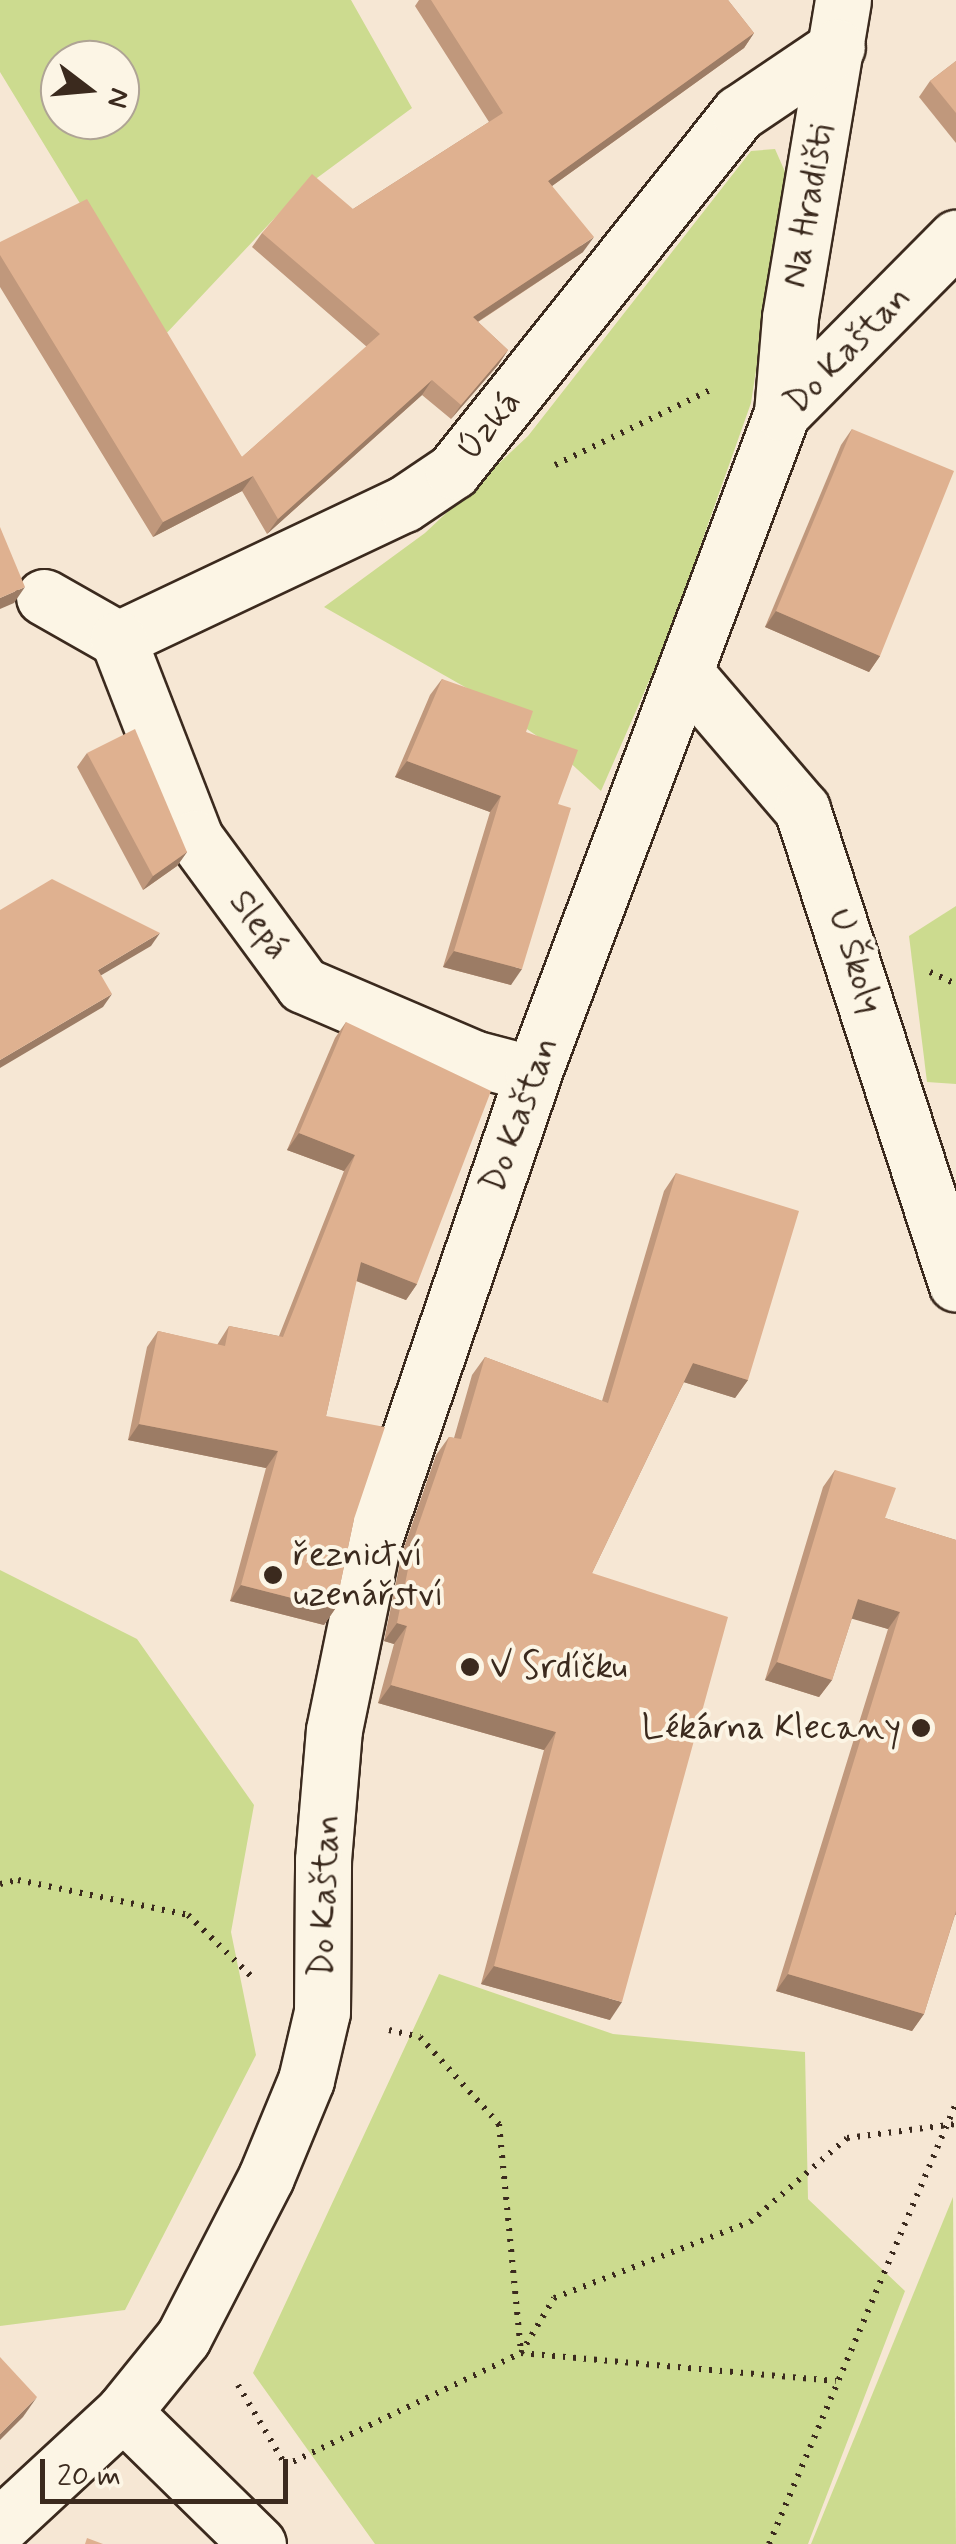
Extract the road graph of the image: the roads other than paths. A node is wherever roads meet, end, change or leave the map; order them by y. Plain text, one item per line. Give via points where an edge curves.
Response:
1 (840, 24) edge
2 (956, 238) edge
3 (782, 413) junction
4 (44, 596) dead end
5 (118, 639) junction
6 (687, 675) junction
7 (533, 1074) junction
8 (956, 1284) edge
9 (123, 2412) junction
10 (0, 2526) edge
11 (258, 2544) edge

1 - 3 street, Na Hradišti via 790,317
1 - 5 street, Úzká via 739,113 453,471 404,504
2 - 3 street, Do Kaštan
3 - 6 street, Do Kaštan
4 - 5 street
5 - 7 street, Slepá via 195,838 303,985 472,1058
6 - 7 street, Do Kaštan
6 - 8 street, U Školy via 802,809
7 - 9 street, Do Kaštan via 372,1545 334,1730 323,1860 322,2012 306,2080 266,2177 183,2338
9 - 10 street, Do Kaštan
9 - 11 street

